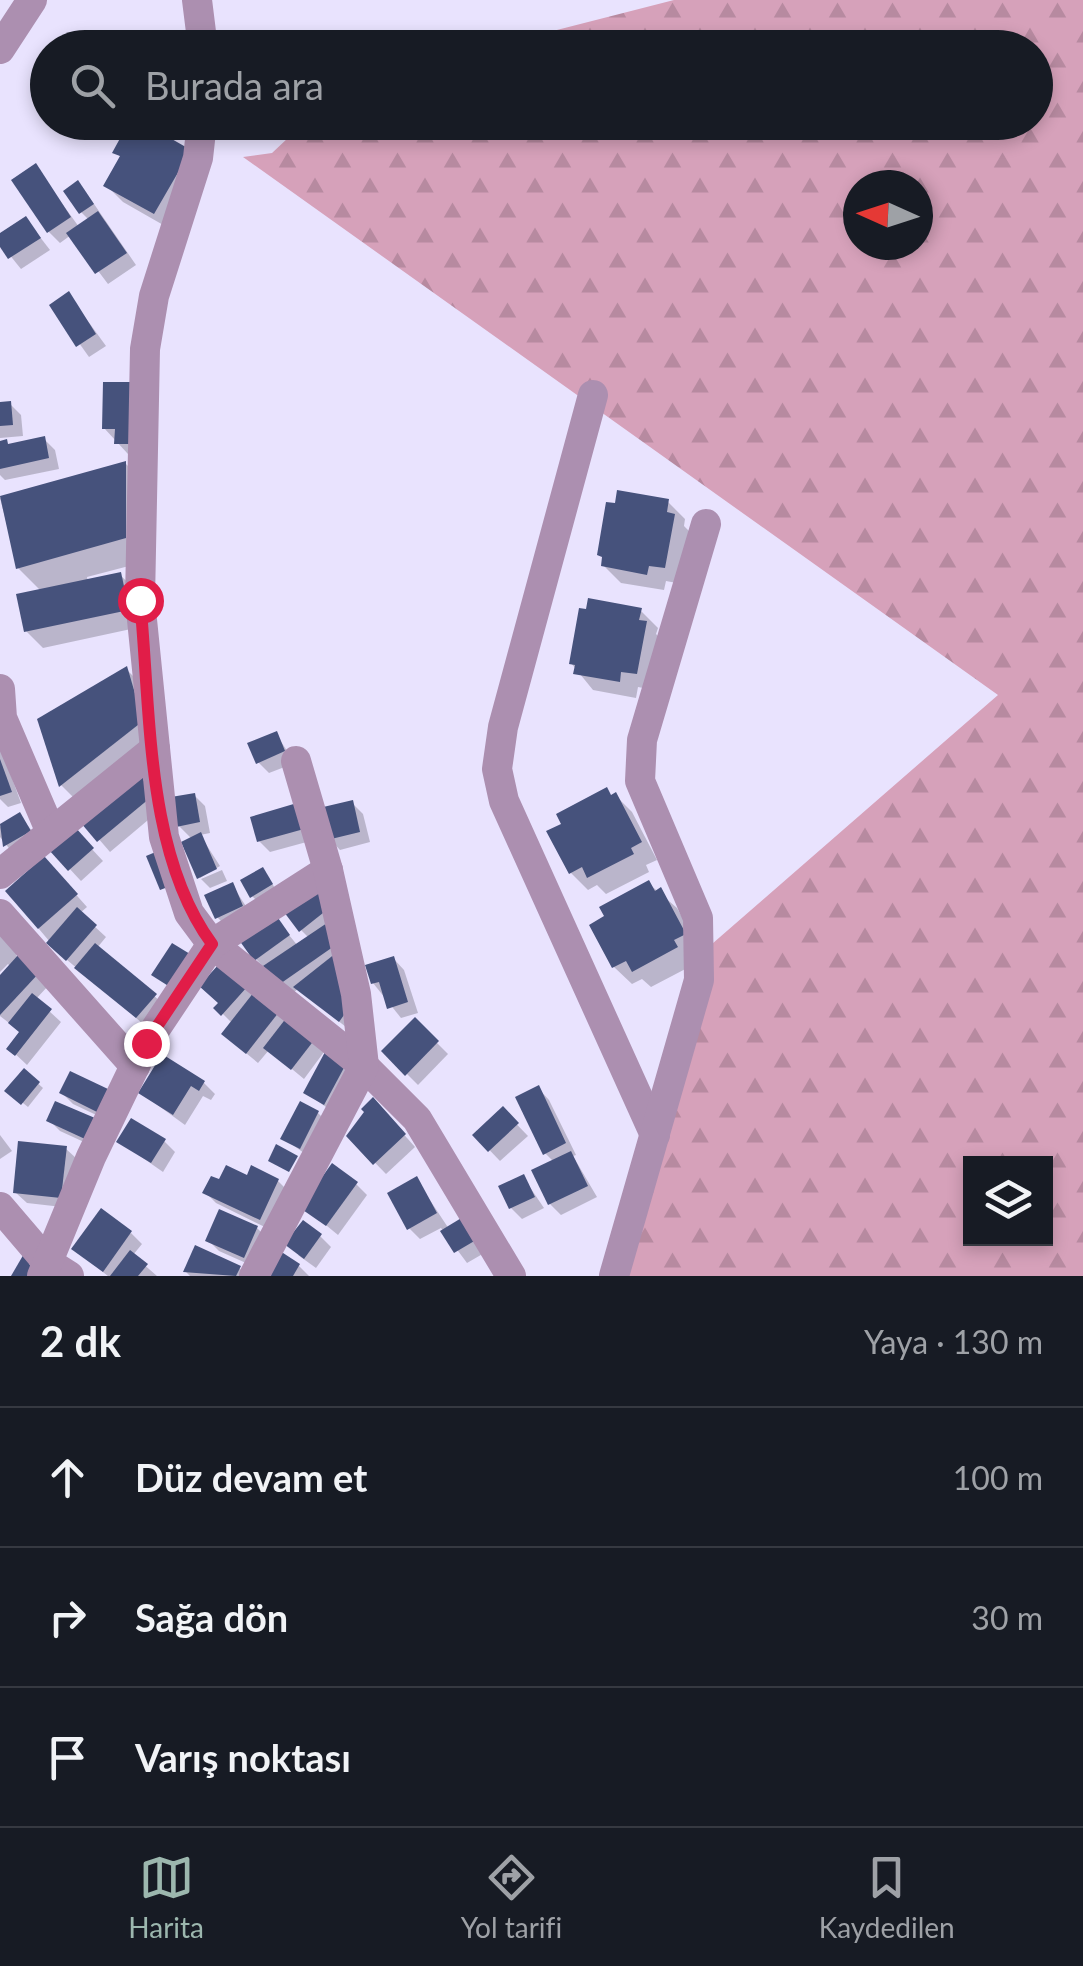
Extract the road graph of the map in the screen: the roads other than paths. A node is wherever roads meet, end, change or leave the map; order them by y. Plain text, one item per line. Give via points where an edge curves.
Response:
1 (32, 0) edge
2 (196, 0) edge
3 (200, 30) edge
4 (0, 49) edge
5 (200, 140) edge
6 (593, 396) dead end
7 (706, 524) dead end
8 (1, 709) edge
9 (155, 749) junction
10 (296, 762) dead end
11 (50, 830) junction
12 (328, 870) junction
13 (0, 874) edge
14 (0, 914) edge
15 (212, 944) junction
16 (135, 1066) junction
17 (364, 1066) junction
18 (655, 1135) junction
19 (0, 1207) edge
20 (53, 1271) edge
21 (254, 1276) edge
22 (510, 1276) edge
23 (614, 1276) edge

1 - 4 street
2 - 3 street
5 - 9 street via 145,349 140,600
6 - 18 street via 496,769 504,802
7 - 18 street via 642,740 640,781 698,918 699,980
8 - 11 street
9 - 11 street
9 - 15 street via 164,837 189,912
10 - 12 street
11 - 13 street
12 - 15 street
12 - 17 street via 356,994
14 - 16 street
15 - 16 street
15 - 17 street
16 - 20 street
17 - 21 street
17 - 22 street via 417,1119
18 - 23 street
19 - 20 street

